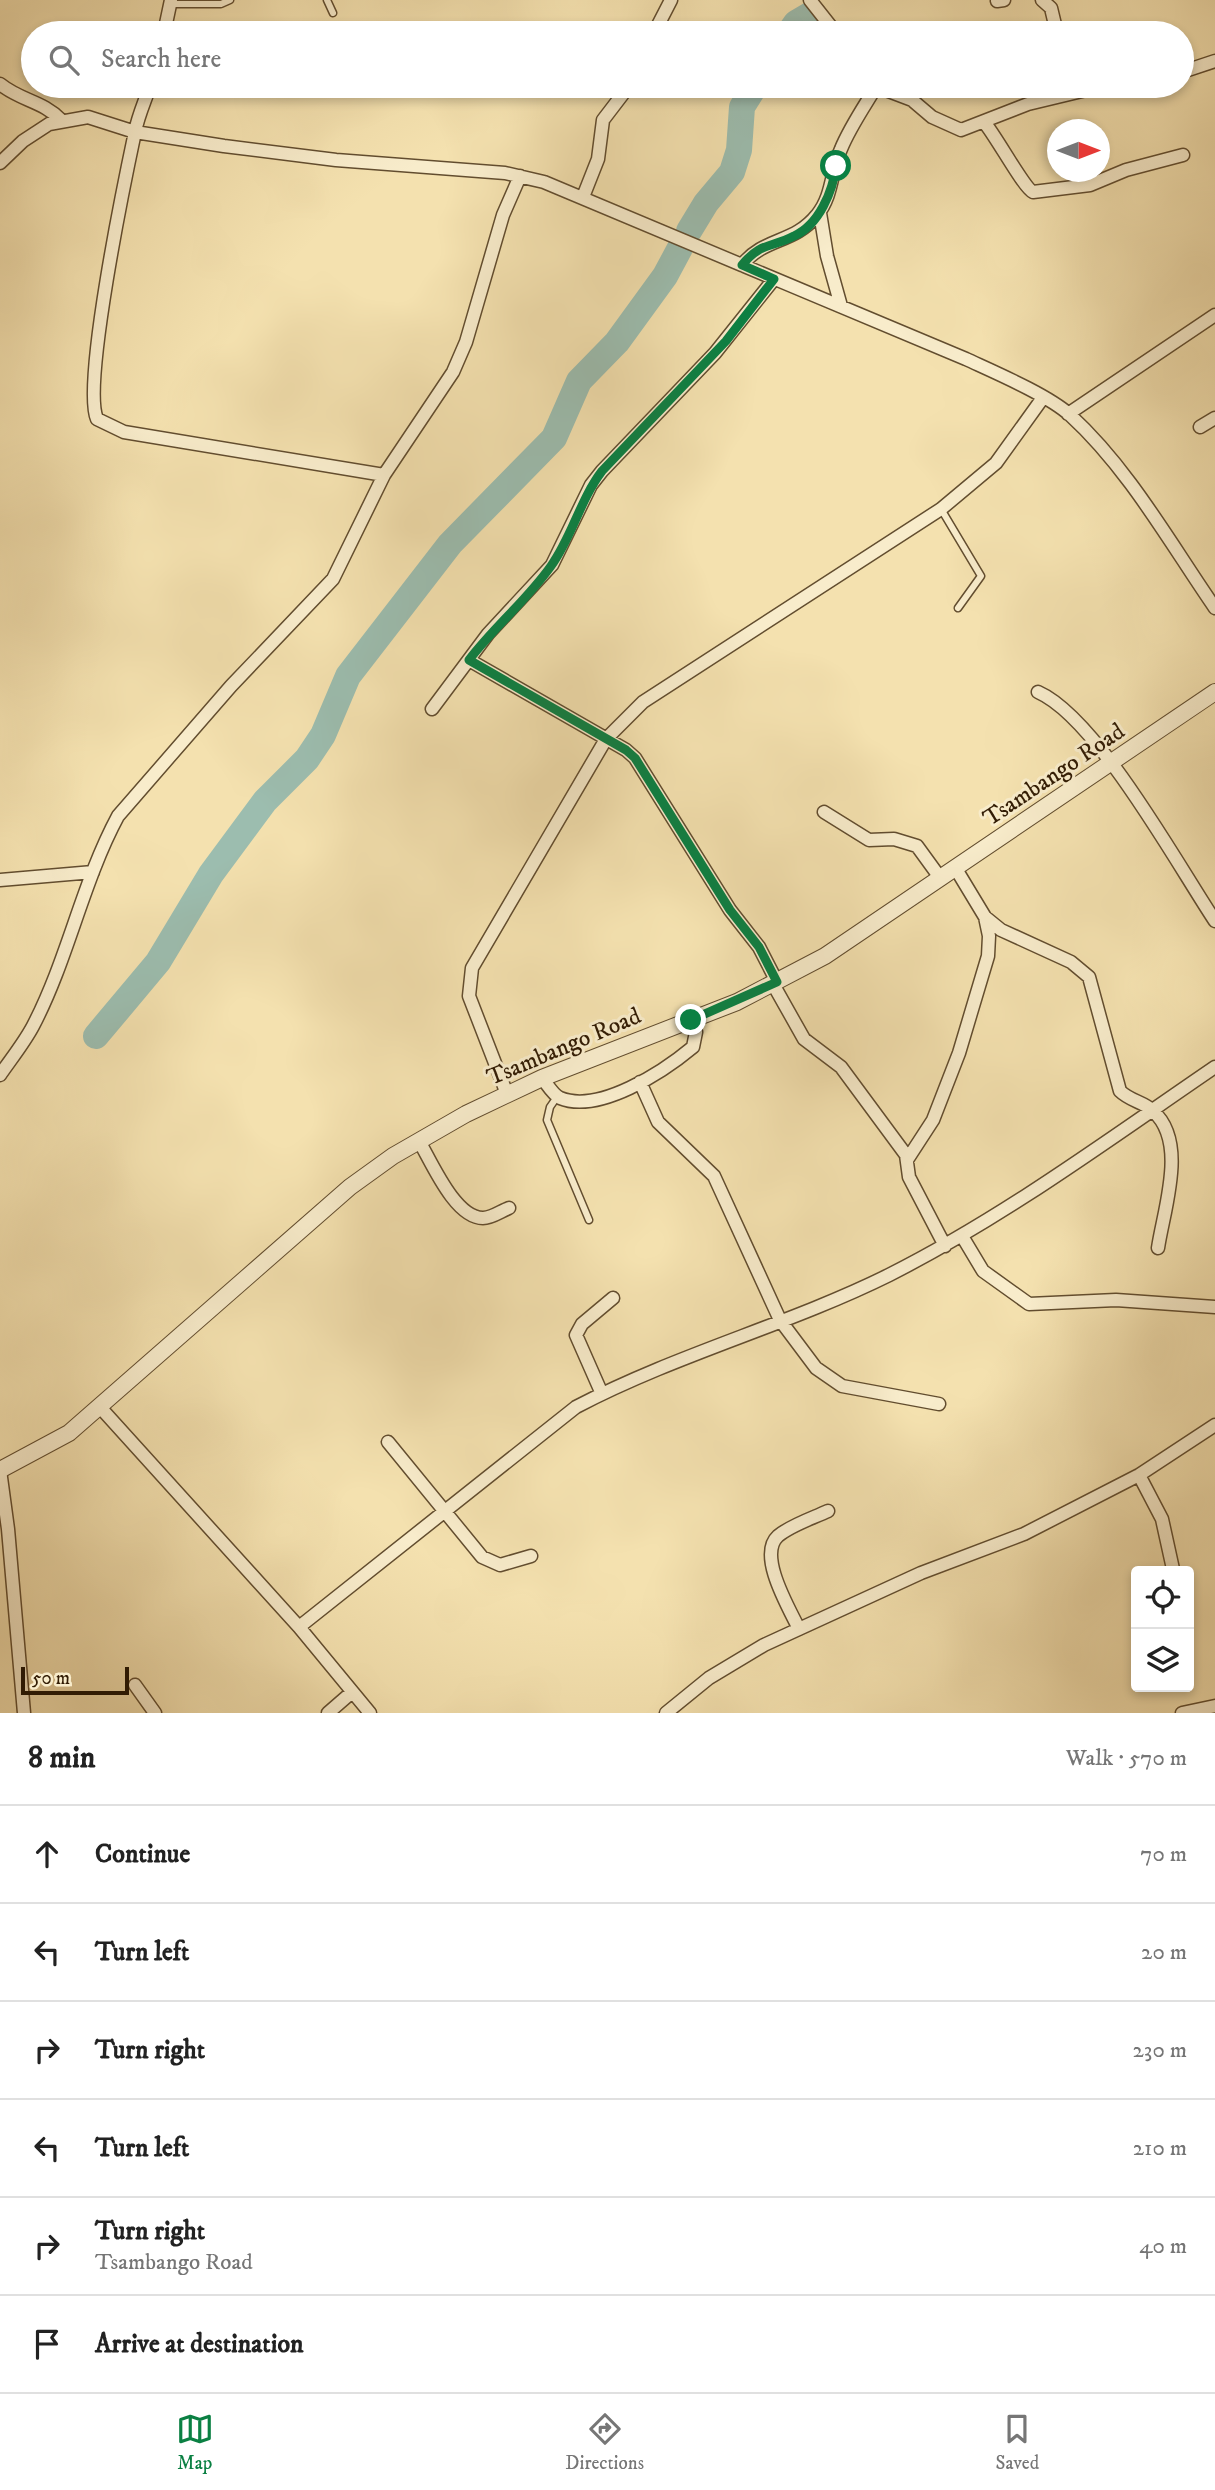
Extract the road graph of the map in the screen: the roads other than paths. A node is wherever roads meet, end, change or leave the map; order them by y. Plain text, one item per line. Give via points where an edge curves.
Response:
1 (230, 0) edge
2 (327, 0) edge
3 (671, 0) edge
4 (810, 0) edge
5 (1004, 0) edge
6 (1042, 0) edge
7 (997, 1) edge
8 (171, 2) edge
9 (333, 13) dead end
10 (167, 21) edge
11 (660, 21) edge
12 (827, 21) edge
13 (1055, 21) edge
14 (1215, 61) edge
15 (1194, 68) edge
16 (0, 84) edge
17 (21, 98) edge
18 (21, 98) edge
19 (146, 98) edge
20 (620, 98) edge
21 (869, 98) edge
22 (907, 98) edge
23 (1046, 98) edge
24 (61, 120) junction
25 (984, 122) junction
26 (135, 132) junction
27 (1183, 155) dead end
28 (0, 163) edge
29 (520, 176) junction
30 (583, 197) junction
31 (820, 213) junction
32 (742, 265) junction
33 (774, 279) junction
34 (842, 306) junction
35 (1215, 315) edge
36 (1042, 398) junction
37 (1069, 414) junction
38 (1215, 418) edge
39 (1200, 427) dead end
40 (384, 475) junction
41 (941, 509) junction
42 (958, 608) dead end
43 (1215, 608) edge
44 (469, 660) junction
45 (1038, 692) dead end
46 (1215, 692) edge
47 (432, 709) dead end
48 (606, 739) junction
49 (1112, 764) junction
50 (824, 812) dead end
51 (956, 869) junction
52 (93, 872) junction
53 (941, 879) junction
54 (0, 880) edge
55 (985, 917) junction
56 (1215, 921) edge
57 (775, 983) junction
58 (691, 1020) junction
59 (1215, 1067) edge
60 (0, 1075) edge
61 (542, 1078) junction
62 (640, 1082) junction
63 (507, 1094) junction
64 (557, 1097) junction
65 (1153, 1110) junction
66 (419, 1141) junction
67 (907, 1160) junction
68 (509, 1208) dead end
69 (589, 1220) dead end
70 (962, 1236) junction
71 (945, 1246) junction
72 (1158, 1248) dead end
73 (613, 1298) dead end
74 (1215, 1307) edge
75 (780, 1320) junction
76 (602, 1394) junction
77 (939, 1404) dead end
78 (99, 1406) junction
79 (1215, 1426) edge
80 (388, 1442) dead end
81 (0, 1470) edge
82 (1139, 1475) junction
83 (828, 1510) dead end
84 (445, 1511) junction
85 (531, 1556) dead end
86 (1172, 1566) edge
87 (299, 1627) junction
88 (799, 1629) junction
89 (135, 1685) dead end
90 (351, 1693) junction
91 (1215, 1706) edge
92 (24, 1713) edge
93 (155, 1713) edge
94 (328, 1713) edge
95 (370, 1713) edge
96 (666, 1713) edge
97 (1182, 1713) edge

1 - 8 lane via 221,4
2 - 9 lane
3 - 11 street
4 - 12 street
5 - 7 street
6 - 13 street via 1051,8
8 - 10 street
14 - 15 street
16 - 18 street
17 - 24 street via 48,106
19 - 26 street
20 - 30 street via 603,120 598,159
21 - 31 street via 841,149
22 - 25 street via 952,128 961,130
23 - 25 street
24 - 26 street via 88,117
24 - 28 street via 33,132
25 - 27 street via 998,138 1024,187 1033,192 1077,188
26 - 29 street via 336,160
26 - 40 street via 93,383 97,419 124,432
29 - 30 street
29 - 40 street via 453,372
30 - 32 street
31 - 32 street via 803,231 760,247
31 - 34 street
32 - 33 street
33 - 34 street
33 - 44 street via 726,341 602,471 552,565
34 - 36 street via 977,364
35 - 37 street
36 - 37 street
36 - 41 street via 996,463
37 - 43 street via 1125,478
38 - 39 street
40 - 52 street via 332,579 118,816
41 - 42 lane via 981,576
41 - 48 street via 643,702
44 - 47 street
44 - 48 street
45 - 49 street via 1069,711
46 - 49 street, Tsambango Road
48 - 57 street via 635,758 730,910 759,947
48 - 63 street via 472,968 469,996
49 - 51 street, Tsambango Road
49 - 56 street
50 - 53 street via 869,840 894,839 917,846
51 - 53 street, Tsambango Road
51 - 55 street
52 - 54 street
52 - 60 street via 33,1027
53 - 57 street, Tsambango Road via 825,957
55 - 65 street via 1017,940 1071,962 1090,977 1120,1091
55 - 67 street via 988,956 959,1053 933,1120
57 - 58 street, Tsambango Road
57 - 67 street via 804,1038 841,1067
58 - 61 street, Tsambango Road
58 - 62 street via 696,1032 692,1047
59 - 65 street
61 - 63 street, Tsambango Road
61 - 64 street
62 - 64 street via 597,1101
62 - 75 street via 658,1122 719,1184
63 - 66 street, Tsambango Road
64 - 69 lane via 547,1120
65 - 70 street
65 - 72 street via 1174,1149
66 - 68 street via 458,1206 471,1216 486,1218
66 - 78 street, Tsambango Road via 350,1187
67 - 71 street via 909,1177
70 - 71 street
70 - 74 street via 983,1271 1029,1304 1115,1300
71 - 75 street
73 - 76 street via 582,1324 576,1335
75 - 76 street
75 - 77 street via 816,1368 842,1386
76 - 84 street via 554,1422
78 - 81 street, Tsambango Road via 69,1433
78 - 87 street
79 - 82 street
80 - 84 street
81 - 92 street
82 - 86 street via 1162,1519
82 - 88 street via 1024,1534 921,1573
83 - 88 street via 777,1537 770,1552 771,1566
84 - 85 street via 490,1562 508,1563
84 - 87 street
87 - 90 street
88 - 96 street via 738,1658
89 - 93 street
90 - 94 street
90 - 95 street
91 - 97 street

